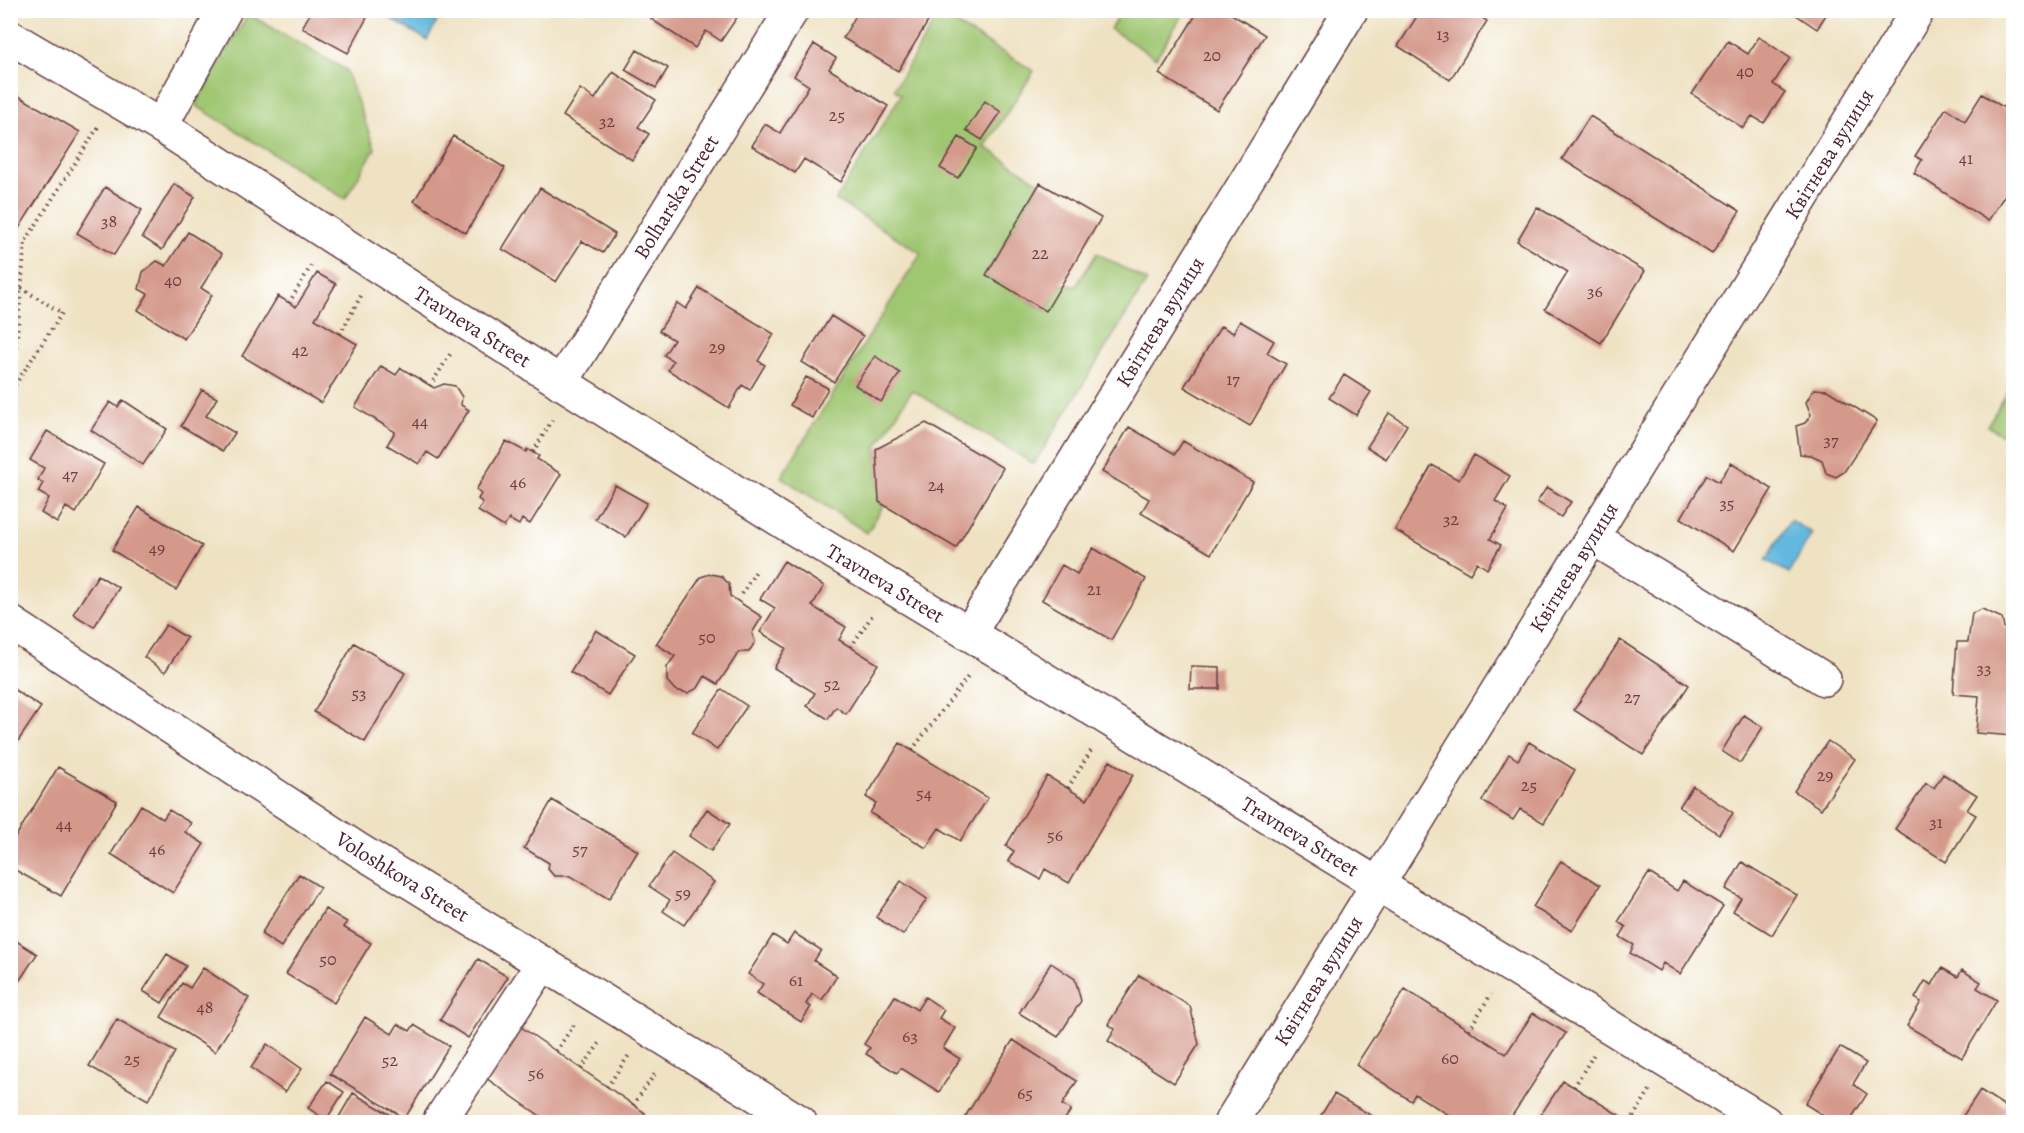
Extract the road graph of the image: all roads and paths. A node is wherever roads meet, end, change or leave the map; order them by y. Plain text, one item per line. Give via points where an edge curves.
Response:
1 (225, 10) edge
2 (792, 10) edge
3 (1351, 10) edge
4 (1918, 10) edge
5 (10, 37) edge
6 (89, 121) dead end
7 (161, 126) junction
8 (315, 258) dead end
9 (21, 288) junction
10 (365, 288) dead end
11 (289, 303) dead end
12 (340, 334) dead end
13 (453, 350) dead end
14 (430, 386) dead end
15 (13, 387) junction
16 (560, 396) junction
17 (10, 419) edge
18 (533, 452) dead end
19 (1593, 538) junction
20 (756, 571) dead end
21 (742, 594) dead end
22 (878, 605) dead end
23 (10, 622) edge
24 (969, 634) junction
25 (851, 647) dead end
26 (976, 667) dead end
27 (1824, 679) dead end
28 (1097, 741) dead end
29 (912, 750) dead end
30 (1068, 788) dead end
31 (1379, 885) junction
32 (543, 963) junction
33 (1508, 965) junction
34 (576, 1022) dead end
35 (1469, 1030) dead end
36 (604, 1037) dead end
37 (556, 1051) dead end
38 (630, 1054) dead end
39 (581, 1069) dead end
40 (608, 1087) dead end
41 (439, 1122) edge
42 (800, 1122) edge
43 (1231, 1122) edge
44 (1765, 1122) edge

1 - 7 street
2 - 16 street, Bolharska Street
3 - 24 street, Квітнева вулиця
4 - 19 street, Квітнева вулиця
5 - 7 street, Travneva Street
6 - 9 path via 99,127 25,242
7 - 16 street, Travneva Street
8 - 11 path
9 - 15 path
9 - 15 path via 62,313
10 - 12 path
13 - 14 path
15 - 17 path
16 - 18 path
16 - 24 street, Travneva Street
19 - 27 street
19 - 31 street, Квітнева вулиця
20 - 21 path
22 - 25 path
23 - 32 street, Voloshkova Street via 348,843
24 - 31 street, Travneva Street
26 - 29 path
28 - 30 path
31 - 33 street, Travneva Street
31 - 43 street, Квітнева вулиця
32 - 41 street
32 - 42 street, Voloshkova Street
33 - 35 path
33 - 44 street, Travneva Street
34 - 37 path
36 - 39 path
38 - 40 path

